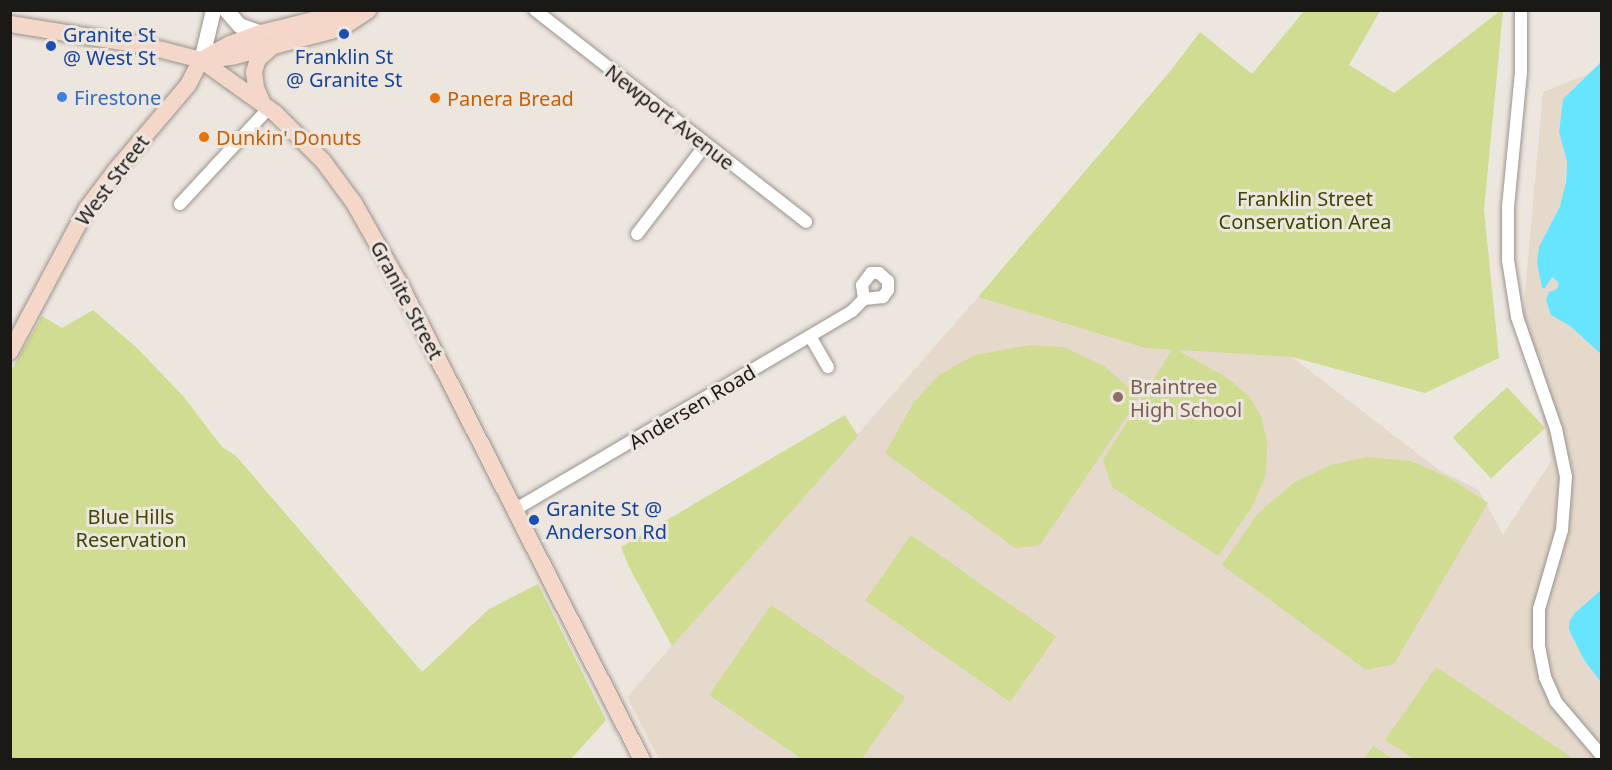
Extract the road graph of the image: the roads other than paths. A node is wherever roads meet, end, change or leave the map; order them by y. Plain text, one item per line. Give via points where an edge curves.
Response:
1 (213, 10) edge
2 (226, 10) edge
3 (536, 10) edge
4 (1521, 10) edge
5 (368, 11) edge
6 (10, 24) edge
7 (261, 33) junction
8 (273, 46) junction
9 (201, 60) junction
10 (266, 105) junction
11 (706, 144) junction
12 (180, 204) dead end
13 (806, 222) dead end
14 (637, 234) dead end
15 (864, 299) dead end
16 (810, 336) junction
17 (10, 352) edge
18 (828, 366) dead end
19 (516, 510) junction
20 (1602, 756) edge
21 (642, 759) edge

1 - 9 street, West Street
2 - 7 street via 239,25
3 - 11 street, Newport Avenue
4 - 20 street via 1519,103 1507,215 1509,272 1520,328 1556,429 1566,477 1562,530 1539,609 1539,646 1545,677 1556,702
5 - 7 main road
5 - 8 main road via 341,27
6 - 9 main road, Granite Street via 147,46
7 - 9 main road
8 - 9 main road
8 - 10 main road via 261,55 254,72 256,88
9 - 10 main road, Granite Street
9 - 17 main road, West Street via 188,85 87,208
10 - 12 street
10 - 19 main road, Granite Street via 316,152 354,203
11 - 13 street, Newport Avenue
11 - 14 street
15 - 16 street, Andersen Road via 852,311
16 - 18 street
16 - 19 street, Andersen Road
19 - 21 main road, Granite Street

